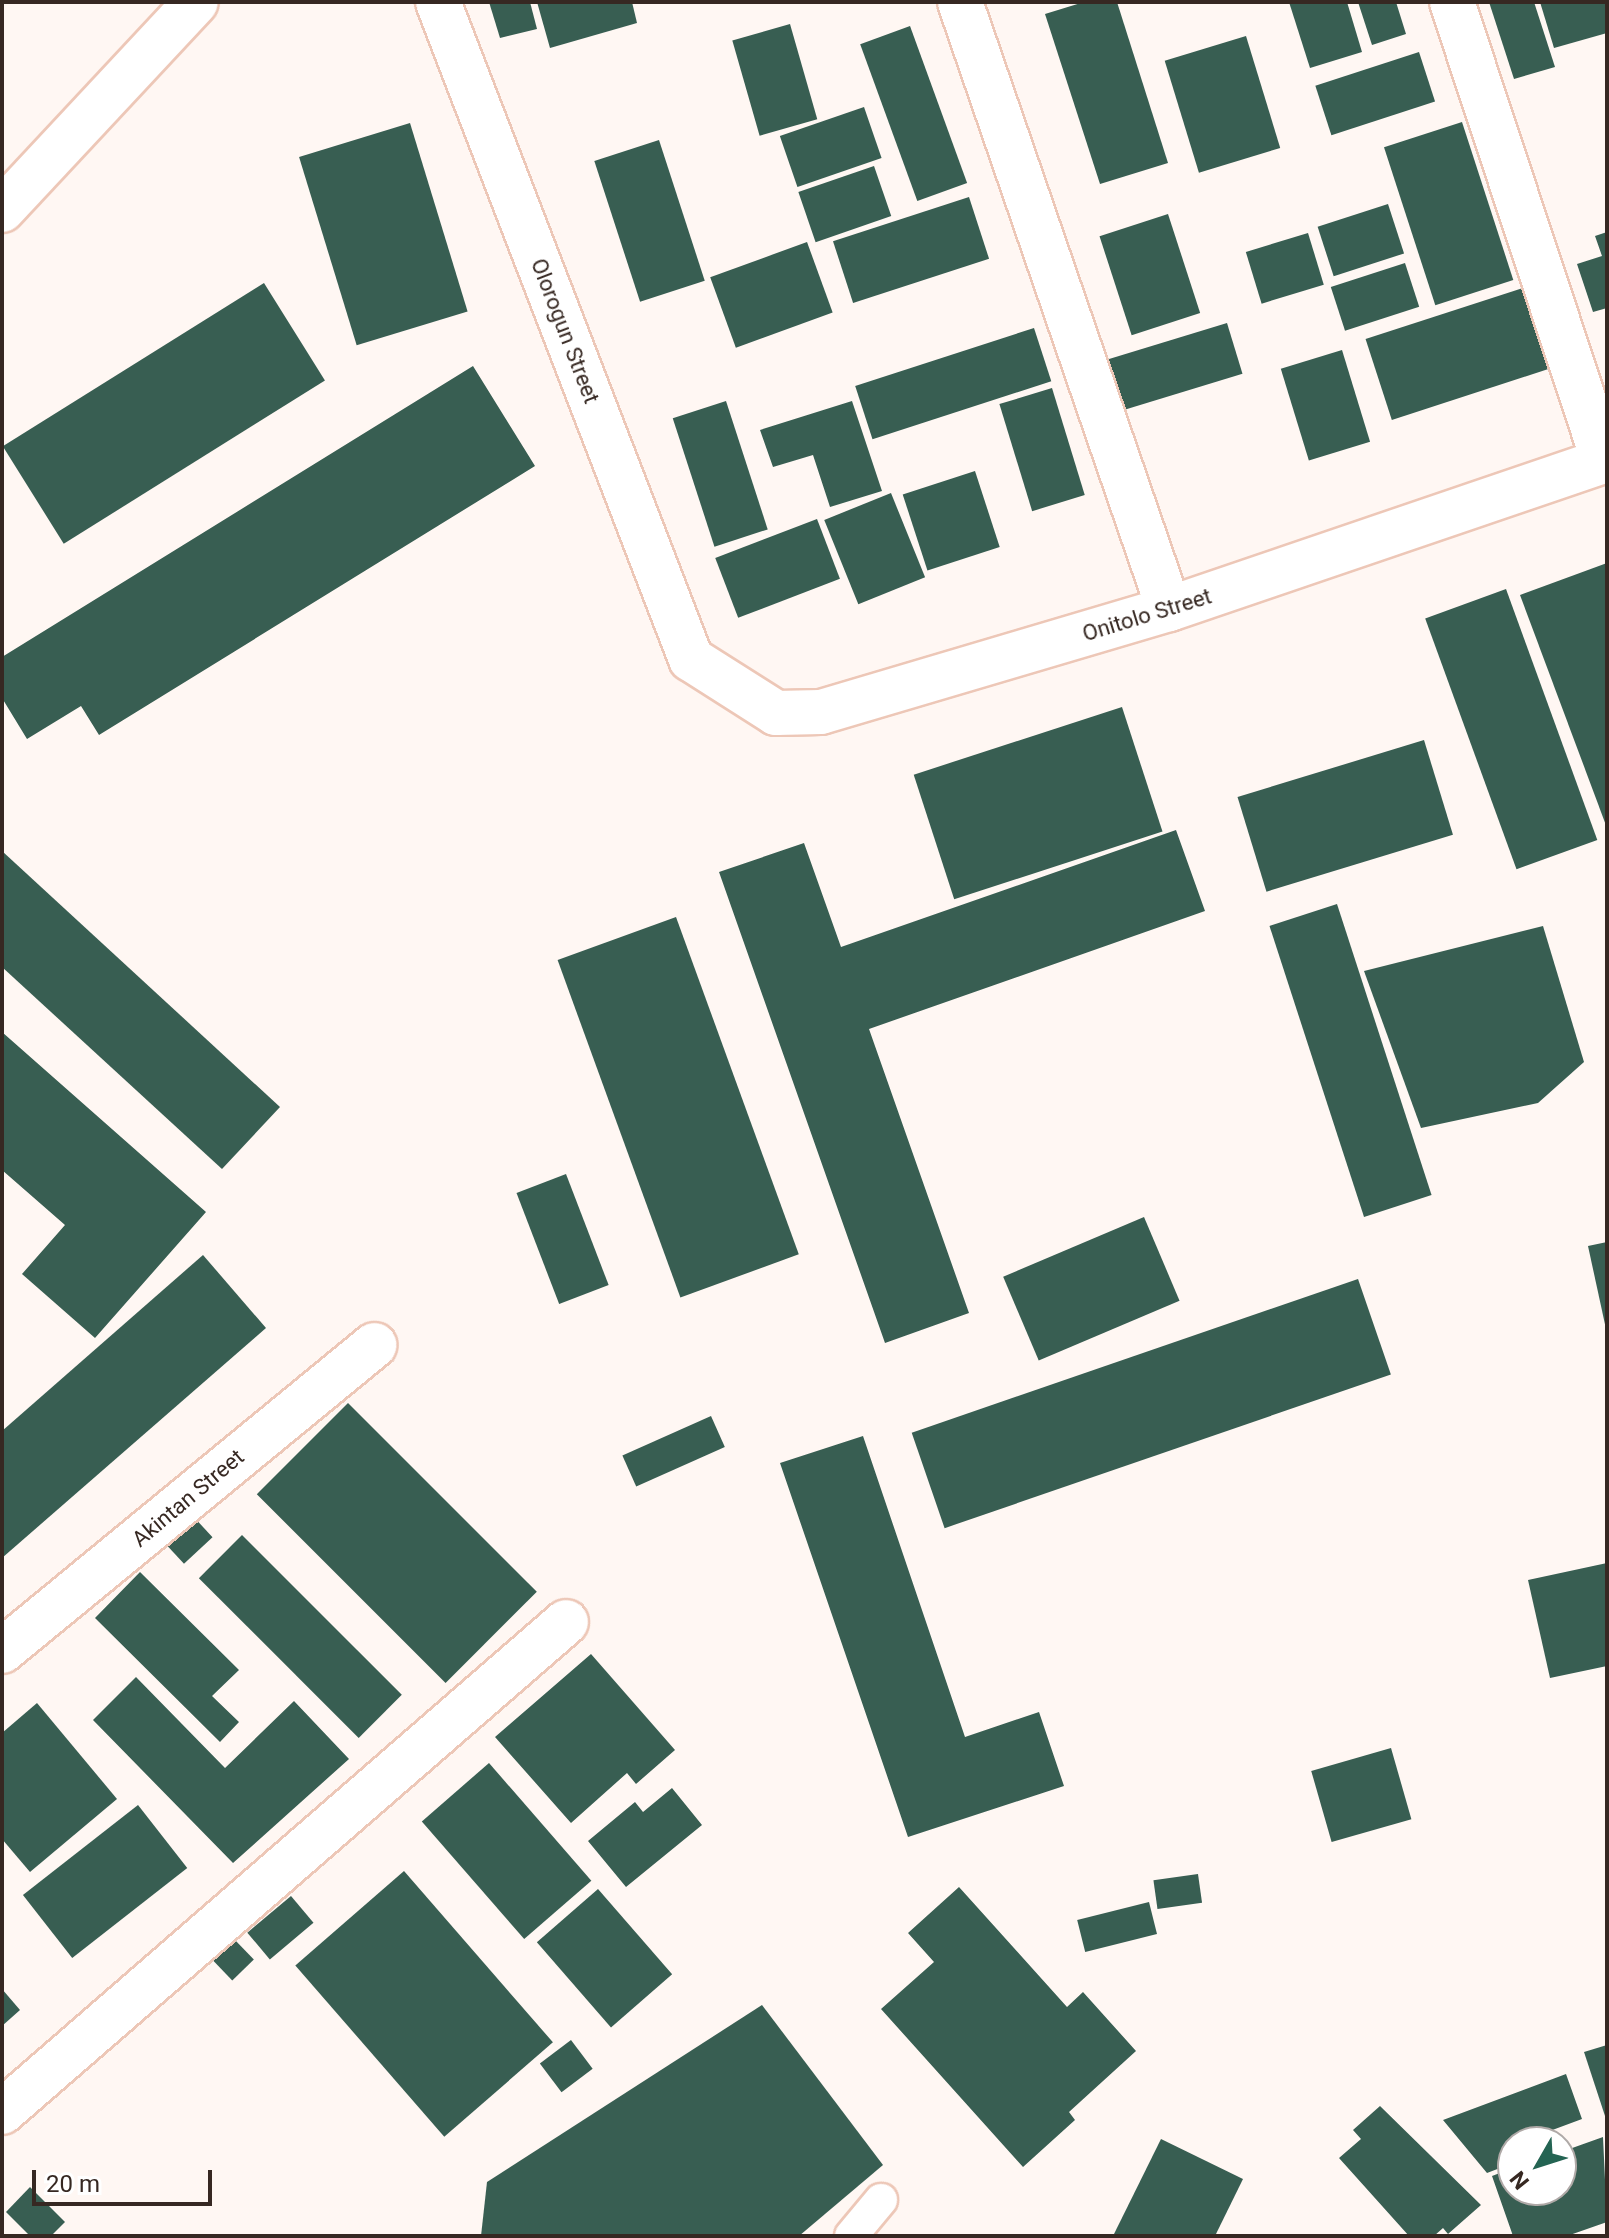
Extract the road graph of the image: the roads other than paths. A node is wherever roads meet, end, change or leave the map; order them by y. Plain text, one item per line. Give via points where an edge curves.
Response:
1 (196, 2) edge
2 (438, 2) edge
3 (960, 2) edge
4 (1452, 2) edge
5 (2, 210) edge
6 (1606, 461) edge
7 (1169, 609) junction
8 (691, 659) joint
9 (374, 1345) dead end
10 (566, 1622) dead end
11 (2, 1651) edge
12 (2, 2112) edge
13 (881, 2200) dead end
14 (851, 2236) edge

1 - 5 street
2 - 8 street, Olorogun Street
3 - 7 street
4 - 6 street
6 - 7 street, Onitolo Street
7 - 8 street, Onitolo Street via 821,712 776,713
9 - 11 street, Akintan Street
10 - 12 street
13 - 14 lane

